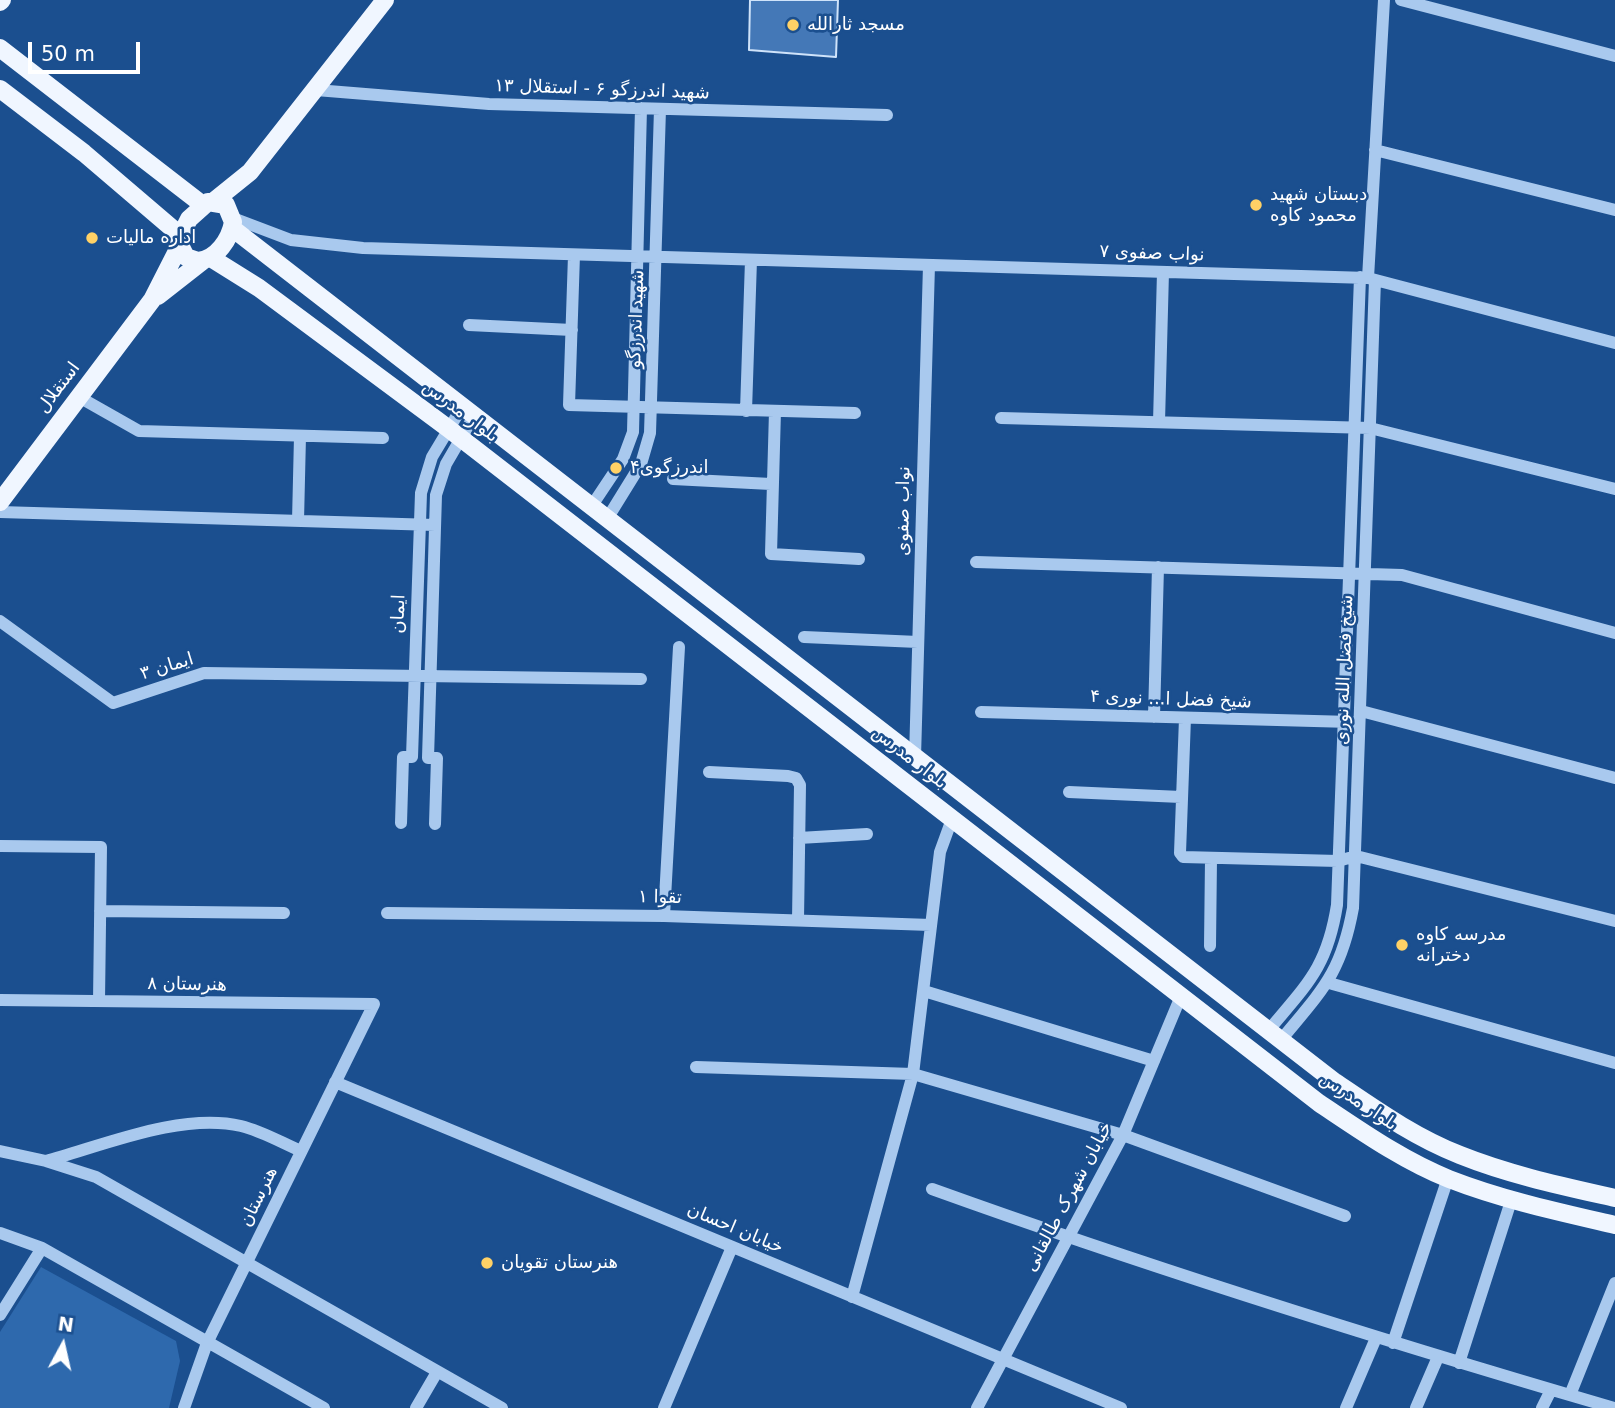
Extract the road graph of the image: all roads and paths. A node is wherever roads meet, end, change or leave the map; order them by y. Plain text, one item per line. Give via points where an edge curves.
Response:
1 (385, 0) edge
2 (1384, 0) edge
3 (1401, 0) edge
4 (0, 48) edge
5 (1615, 56) edge
6 (0, 89) edge
7 (316, 90) junction
8 (641, 108) junction
9 (660, 109) junction
10 (887, 115) dead end
11 (1375, 150) junction
12 (250, 172) junction
13 (208, 203) junction
14 (1615, 210) edge
15 (233, 221) junction
16 (179, 241) junction
17 (574, 255) junction
18 (638, 257) junction
19 (656, 258) junction
20 (208, 259) junction
21 (751, 260) junction
22 (929, 265) junction
23 (1163, 272) junction
24 (1367, 278) junction
25 (152, 300) junction
26 (469, 325) dead end
27 (572, 330) junction
28 (1615, 343) edge
29 (79, 397) junction
30 (635, 407) junction
31 (652, 408) junction
32 (746, 411) junction
33 (775, 411) junction
34 (468, 412) junction
35 (855, 414) dead end
36 (1001, 418) dead end
37 (1159, 422) junction
38 (1355, 428) junction
39 (1370, 428) junction
40 (455, 434) junction
41 (300, 436) junction
42 (383, 438) dead end
43 (673, 479) dead end
44 (771, 484) junction
45 (1615, 489) edge
46 (0, 502) edge
47 (591, 506) junction
48 (0, 512) edge
49 (607, 519) junction
50 (298, 521) junction
51 (419, 524) junction
52 (435, 525) junction
53 (859, 559) dead end
54 (976, 562) dead end
55 (1158, 567) junction
56 (1350, 573) junction
57 (1365, 573) junction
58 (0, 621) edge
59 (1615, 633) edge
60 (804, 637) dead end
61 (918, 642) junction
62 (679, 647) dead end
63 (415, 674) junction
64 (430, 675) junction
65 (641, 679) dead end
66 (981, 712) dead end
67 (1154, 717) junction
68 (1361, 717) junction
69 (1185, 718) junction
70 (1345, 722) junction
71 (915, 757) junction
72 (709, 772) dead end
73 (1615, 778) edge
74 (1069, 792) dead end
75 (1181, 797) junction
76 (952, 819) junction
77 (401, 823) dead end
78 (435, 824) dead end
79 (867, 834) dead end
80 (799, 838) junction
81 (0, 846) edge
82 (1356, 856) junction
83 (1211, 859) junction
84 (1338, 861) junction
85 (100, 911) junction
86 (284, 913) dead end
87 (387, 913) dead end
88 (664, 916) junction
89 (798, 920) junction
90 (1615, 921) edge
91 (932, 925) junction
92 (1210, 946) dead end
93 (1329, 983) junction
94 (924, 991) junction
95 (1181, 996) junction
96 (0, 1000) edge
97 (99, 1001) junction
98 (374, 1004) joint
99 (1274, 1035) junction
100 (1154, 1061) junction
101 (1615, 1063) edge
102 (696, 1066) dead end
103 (913, 1074) junction
104 (335, 1082) junction
105 (1123, 1135) junction
106 (0, 1151) edge
107 (301, 1151) junction
108 (46, 1161) junction
109 (1448, 1178) junction
110 (932, 1189) dead end
111 (1615, 1198) edge
112 (1511, 1201) junction
113 (1345, 1216) dead end
114 (1615, 1226) edge
115 (0, 1233) edge
116 (1068, 1238) junction
117 (732, 1247) junction
118 (42, 1248) junction
119 (245, 1264) junction
120 (1615, 1283) edge
121 (852, 1297) junction
122 (0, 1315) edge
123 (1376, 1338) junction
124 (206, 1343) junction
125 (1393, 1343) junction
126 (1438, 1357) junction
127 (1003, 1359) junction
128 (1459, 1363) junction
129 (437, 1372) junction
130 (1550, 1390) junction
131 (1570, 1395) junction
132 (184, 1408) edge
133 (324, 1408) edge
134 (416, 1408) edge
135 (502, 1408) edge
136 (663, 1408) edge
137 (977, 1408) edge
138 (1121, 1408) edge
139 (1346, 1408) edge
140 (1416, 1408) edge
141 (1542, 1408) edge
142 (1614, 1408) edge

1 - 7 main road
2 - 11 street
3 - 5 street
4 - 13 main road, بلوار مدرس
6 - 16 main road, بلوار مدرس via 84,153
7 - 8 street, شهید اندرزگو ۶ - استقلال ۱۳ via 489,104
7 - 12 main road
8 - 9 street, شهید اندرزگو ۶ - استقلال ۱۳
8 - 18 street
9 - 10 street, شهید اندرزگو ۶ - استقلال ۱۳
9 - 19 street, شهید اندرزگو
11 - 14 street
11 - 24 street
12 - 13 main road
12 - 15 main road
13 - 15 main road, بلوار مدرس via 226,205
13 - 16 main road, استقلال
15 - 17 street, نواب صفوی ۷ via 291,240 363,248
15 - 20 main road, استقلال
15 - 34 main road, بلوار مدرس
16 - 20 main road, بلوار مدرس via 186,257
16 - 25 main road, استقلال
17 - 18 street, نواب صفوی ۷
17 - 27 street
18 - 19 street, نواب صفوی ۷
18 - 30 street
19 - 21 street, نواب صفوی ۷
19 - 31 street, شهید اندرزگو
20 - 25 main road, استقلال
20 - 40 main road, بلوار مدرس via 259,288
21 - 22 street, نواب صفوی ۷
21 - 32 street
22 - 23 street, نواب صفوی ۷
22 - 61 street, نواب صفوی
23 - 24 street, نواب صفوی ۷
23 - 37 street
24 - 28 street, نواب صفوی ۷
24 - 38 street, شیخ فضل الله نوری
24 - 39 street, شیخ فضل الله نوری
25 - 29 main road, استقلال
26 - 27 street
27 - 30 street via 569,405
29 - 41 street via 139,431
29 - 46 main road, استقلال
30 - 31 street
30 - 47 street via 633,432 623,459
31 - 32 street
31 - 49 street, شهید اندرزگو via 641,464
32 - 33 street
33 - 35 street
33 - 44 street
34 - 40 street, ایمان
34 - 47 main road, بلوار مدرس
36 - 37 street
37 - 38 street
38 - 39 street
38 - 56 street, شیخ فضل الله نوری
39 - 45 street
39 - 57 street, شیخ فضل الله نوری
40 - 51 street, ایمان via 424,474
40 - 52 street, ایمان via 439,479
40 - 76 main road, بلوار مدرس
41 - 42 street
41 - 50 street
43 - 44 street
44 - 53 street via 771,554
47 - 49 main road, بلوار مدرس
48 - 50 street
49 - 71 main road, بلوار مدرس
50 - 51 street
51 - 52 street
51 - 63 street, ایمان
52 - 64 street, ایمان
54 - 55 street
55 - 56 street
55 - 67 street
56 - 57 street
56 - 70 street, شیخ فضل الله نوری
57 - 59 street via 1402,575
57 - 68 street, شیخ فضل الله نوری
58 - 63 street, ایمان ۳ via 113,703 204,673
60 - 61 street
61 - 71 street, نواب صفوی
62 - 88 street
63 - 64 street
63 - 77 street, ایمان via 412,757 403,757
64 - 65 street
64 - 78 street, ایمان via 428,758 437,758
66 - 67 street, شیخ فضل ا... نوری ۴
67 - 69 street, شیخ فضل ا... نوری ۴
68 - 70 street, شیخ فضل ا... نوری ۴
68 - 73 street, شیخ فضل ا... نوری ۴
68 - 82 street, شیخ فضل الله نوری
69 - 70 street, شیخ فضل ا... نوری ۴
69 - 75 street
70 - 84 street, شیخ فضل الله نوری
71 - 99 main road, بلوار مدرس
72 - 80 street via 796,778 800,785
74 - 75 street
75 - 83 street via 1180,856
76 - 91 street via 940,852
76 - 95 main road, بلوار مدرس
79 - 80 street
80 - 89 street
81 - 85 street via 101,847
82 - 84 street
82 - 90 street
82 - 93 street, شیخ فضل الله نوری via 1346,947
83 - 84 street
83 - 92 street
84 - 99 street, شیخ فضل الله نوری via 1331,942
85 - 86 street
85 - 97 street
87 - 88 street, تقوا ۱
88 - 89 street, تقوا ۱
89 - 91 street, تقوا ۱
91 - 94 street
93 - 99 street, شیخ فضل الله نوری
93 - 101 street
94 - 100 street
94 - 103 street
95 - 100 street, خیابان شهرک طالقانی
95 - 109 main road, بلوار مدرس via 1320,1103 1387,1148
96 - 97 street, هنرستان ۸
97 - 98 street, هنرستان ۸
98 - 104 street, هنرستان
99 - 111 main road, بلوار مدرس via 1400,1126 1458,1154 1519,1176
100 - 105 street, خیابان شهرک طالقانی
102 - 103 street
103 - 105 street
103 - 121 street
104 - 107 street, هنرستان
104 - 117 street, خیابان احسان
105 - 113 street
105 - 116 street, خیابان شهرک طالقانی
106 - 108 street
107 - 108 street via 243,1126 211,1122 179,1125
107 - 119 street, هنرستان
108 - 119 street via 96,1177
109 - 112 main road, بلوار مدرس
109 - 125 street
110 - 116 street
112 - 114 main road, بلوار مدرس
112 - 128 street
115 - 118 street
116 - 123 street
116 - 127 street, خیابان شهرک طالقانی
117 - 121 street, خیابان احسان
117 - 136 street
118 - 122 street
118 - 124 street
119 - 124 street, هنرستان
119 - 129 street
120 - 131 street
121 - 127 street, خیابان احسان
123 - 125 street
123 - 139 street
124 - 132 street, هنرستان
124 - 133 street
125 - 126 street
126 - 128 street
126 - 140 street
127 - 137 street, خیابان شهرک طالقانی
127 - 138 street, خیابان احسان
128 - 130 street
129 - 134 street
129 - 135 street
130 - 131 street
130 - 141 street
131 - 142 street

